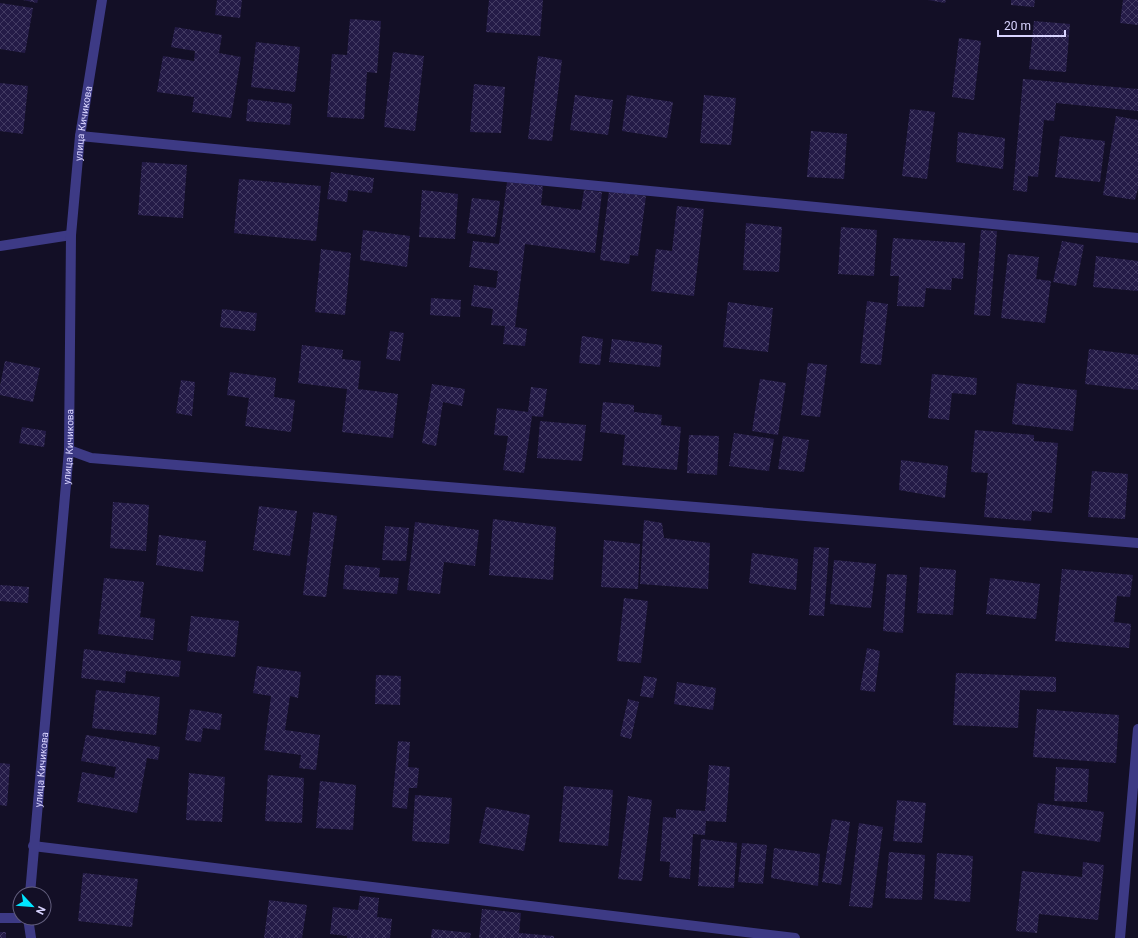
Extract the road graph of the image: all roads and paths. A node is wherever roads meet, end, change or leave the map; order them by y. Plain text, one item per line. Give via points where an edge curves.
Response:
1 (102, 0) edge
2 (80, 136) junction
3 (71, 235) junction
4 (1138, 238) edge
5 (0, 246) edge
6 (69, 450) junction
7 (1138, 543) edge
8 (1138, 728) edge
9 (33, 846) junction
10 (30, 886) edge
11 (0, 918) edge
12 (12, 918) edge
13 (29, 926) edge
14 (31, 938) edge
15 (794, 938) edge
16 (1120, 938) edge

1 - 2 street, улица Кичикова
2 - 3 street, улица Кичикова
2 - 4 street
3 - 5 street
3 - 6 street, улица Кичикова
6 - 7 street via 91,458
6 - 9 street, улица Кичикова
8 - 16 street
9 - 10 street, улица Кичикова
9 - 15 street
11 - 12 street
13 - 14 street

